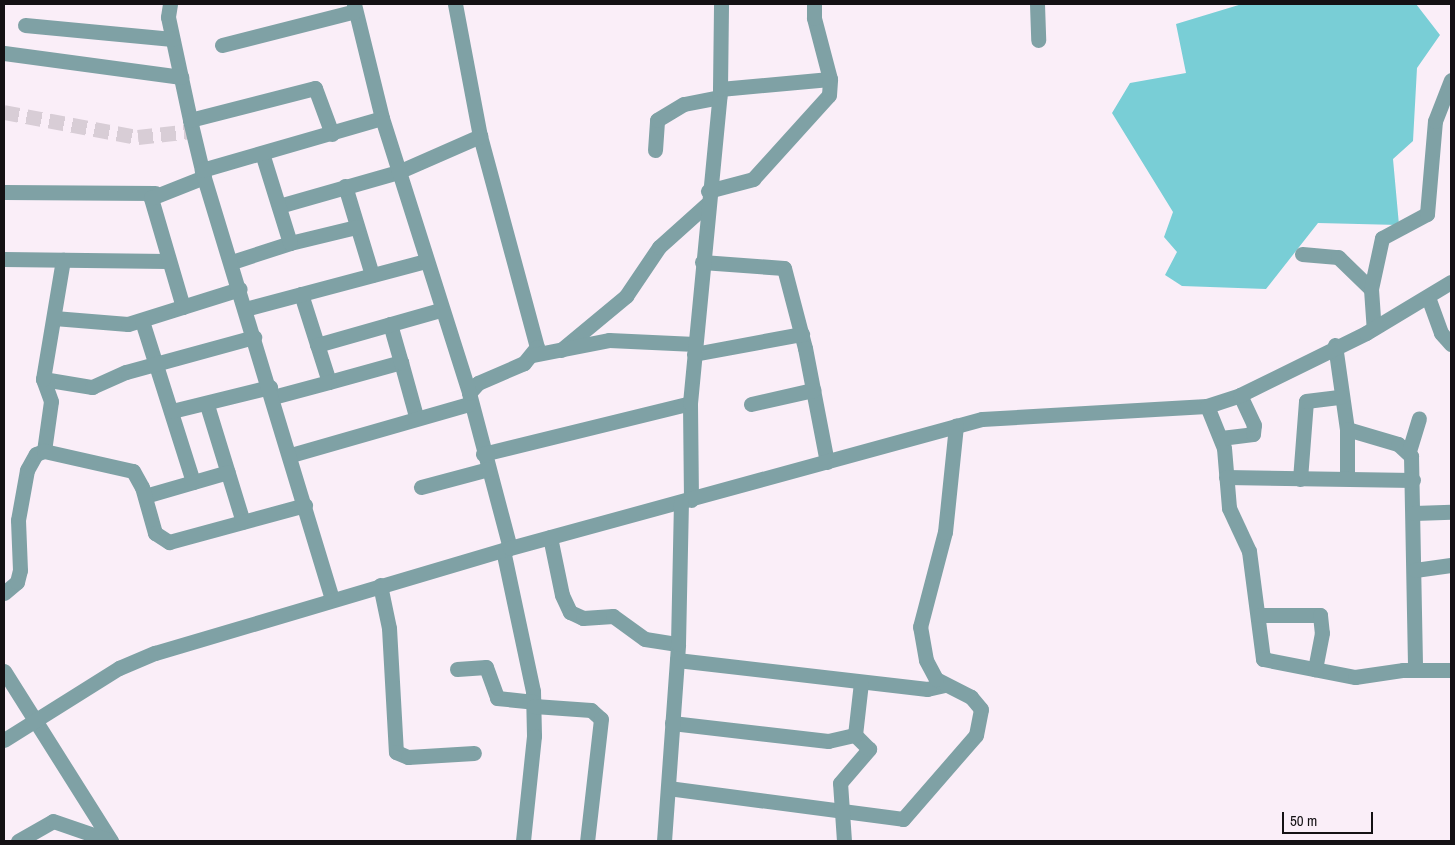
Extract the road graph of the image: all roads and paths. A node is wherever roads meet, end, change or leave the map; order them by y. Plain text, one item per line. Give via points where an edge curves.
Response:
1 (170, 4) edge
2 (455, 4) edge
3 (721, 4) edge
4 (814, 4) edge
5 (1037, 4) edge
6 (354, 7) edge
7 (24, 25) dead end
8 (172, 39) junction
9 (1038, 40) dead end
10 (222, 45) dead end
11 (4, 53) edge
12 (181, 77) junction
13 (830, 79) junction
14 (1451, 80) edge
15 (720, 93) junction
16 (382, 118) junction
17 (190, 120) junction
18 (332, 134) junction
19 (480, 136) junction
20 (655, 150) dead end
21 (262, 152) junction
22 (398, 172) junction
23 (203, 174) junction
24 (345, 186) junction
25 (4, 192) edge
26 (155, 193) junction
27 (708, 198) junction
28 (279, 206) junction
29 (356, 227) junction
30 (290, 243) junction
31 (1302, 254) dead end
32 (4, 260) edge
33 (63, 260) junction
34 (168, 261) junction
35 (425, 261) junction
36 (232, 262) junction
37 (702, 262) junction
38 (372, 275) junction
39 (1451, 282) edge
40 (240, 289) junction
41 (1372, 289) junction
42 (301, 294) junction
43 (1428, 297) junction
44 (183, 307) junction
45 (245, 310) junction
46 (440, 310) junction
47 (54, 318) junction
48 (142, 320) junction
49 (390, 324) junction
50 (1374, 328) junction
51 (802, 334) junction
52 (254, 337) junction
53 (1451, 344) edge
54 (317, 345) junction
55 (1336, 345) junction
56 (695, 349) junction
57 (561, 350) junction
58 (533, 355) junction
59 (401, 362) junction
60 (156, 365) junction
61 (43, 379) junction
62 (329, 382) junction
63 (813, 390) junction
64 (271, 392) junction
65 (1240, 395) junction
66 (1342, 397) junction
67 (469, 399) junction
68 (690, 403) junction
69 (207, 404) junction
70 (751, 404) dead end
71 (1207, 406) junction
72 (172, 411) junction
73 (416, 416) junction
74 (1419, 418) dead end
75 (956, 426) junction
76 (1347, 429) junction
77 (1221, 438) junction
78 (44, 451) junction
79 (1409, 451) junction
80 (483, 454) junction
81 (291, 455) junction
82 (827, 462) junction
83 (488, 469) junction
84 (228, 472) junction
85 (1226, 477) junction
86 (1347, 478) junction
87 (1300, 480) junction
88 (1412, 480) junction
89 (193, 482) junction
90 (421, 488) dead end
91 (145, 496) junction
92 (686, 501) junction
93 (306, 505) junction
94 (1451, 512) edge
95 (1414, 513) junction
96 (243, 522) junction
97 (550, 537) junction
98 (507, 549) junction
99 (1451, 565) edge
100 (1415, 570) junction
101 (380, 585) junction
102 (4, 592) edge
103 (332, 599) junction
104 (1259, 615) junction
105 (678, 644) junction
106 (677, 660) junction
107 (457, 669) dead end
108 (1315, 669) junction
109 (1415, 669) junction
110 (1451, 670) edge
111 (4, 671) edge
112 (861, 682) junction
113 (944, 686) junction
114 (534, 704) junction
115 (38, 720) junction
116 (672, 723) junction
117 (854, 734) junction
118 (4, 740) edge
119 (474, 753) dead end
120 (668, 788) junction
121 (838, 810) junction
122 (18, 841) edge
123 (523, 841) edge
124 (587, 841) edge
125 (664, 841) edge
126 (844, 841) edge

1 - 8 street
2 - 19 street
3 - 15 street
4 - 13 street via 814,18
5 - 9 street
6 - 10 street
6 - 16 street
7 - 8 street
8 - 12 street
11 - 12 street
12 - 17 street
13 - 15 street
13 - 27 street via 825,102 789,134 762,170 746,182
14 - 41 street via 1435,121 1427,214 1382,238
15 - 20 street via 684,104 657,120
15 - 27 street
16 - 18 street
16 - 22 street
17 - 18 street via 315,88
17 - 23 street
18 - 21 street
19 - 22 street
19 - 58 street via 535,334
21 - 23 street
21 - 28 street
22 - 24 street
22 - 35 street
23 - 26 street
23 - 36 street
24 - 28 street
24 - 29 street
25 - 26 street
26 - 34 street via 151,202
27 - 37 street
27 - 57 street via 659,247 626,296
28 - 30 street
29 - 30 street
29 - 38 street
30 - 36 street
31 - 41 street via 1338,257
32 - 33 street
33 - 34 street
33 - 47 street
34 - 44 street
35 - 38 street
35 - 46 street
36 - 40 street
37 - 51 street via 784,268
37 - 56 street
38 - 42 street
39 - 43 street
40 - 44 street
40 - 45 street
41 - 50 street
42 - 45 street
42 - 54 street
43 - 50 street
43 - 53 street via 1441,333
44 - 48 street
45 - 52 street
46 - 49 street
46 - 67 street
47 - 48 street via 102,325
47 - 61 street
48 - 60 street
49 - 54 street
49 - 59 street
50 - 55 street
51 - 56 street
51 - 63 street
52 - 60 street
52 - 64 street
54 - 62 street
55 - 65 street
55 - 66 street
56 - 57 street via 621,339
56 - 68 street
57 - 58 street
58 - 67 street via 478,382
59 - 62 street
59 - 73 street
60 - 61 street via 92,387
60 - 72 street
61 - 78 street via 52,401
62 - 64 street
63 - 70 street
63 - 82 street
64 - 69 street
64 - 81 street
65 - 71 street
65 - 77 street via 1254,425 1253,434
66 - 76 street
66 - 87 street via 1306,401
67 - 73 street
67 - 80 street
68 - 80 street
68 - 92 street
69 - 72 street
69 - 84 street
71 - 75 street via 982,419
71 - 77 street
72 - 89 street
73 - 81 street
74 - 79 street
75 - 82 street
75 - 113 street via 945,532 920,628 930,671
76 - 79 street
76 - 86 street
77 - 85 street
78 - 91 street via 126,467 137,475
78 - 102 street via 36,454 27,470 18,520 20,570 17,582
79 - 88 street
80 - 83 street
81 - 93 street
82 - 92 street
83 - 90 street
83 - 98 street
84 - 89 street
84 - 96 street
85 - 87 street
85 - 104 street via 1229,508 1249,551
86 - 87 street
86 - 88 street
88 - 95 street
89 - 91 street
91 - 96 street via 155,533 169,542
92 - 97 street
92 - 105 street
93 - 96 street
93 - 103 street
94 - 95 street
95 - 100 street
97 - 98 street
97 - 105 street via 562,595 570,612 577,617 613,616 645,639
98 - 101 street
98 - 114 street
99 - 100 street
100 - 109 street
101 - 103 street
101 - 119 street via 389,628 396,752 408,757
103 - 115 street via 155,653 119,668
104 - 108 street via 1264,659
104 - 108 street via 1320,615 1322,634
105 - 106 street
106 - 112 street
106 - 116 street
107 - 114 street via 486,667 497,698
108 - 109 street via 1355,677
109 - 110 street
111 - 115 street
112 - 113 street via 927,689
112 - 117 street
113 - 121 street via 976,701 983,717 976,735 931,790 903,818
114 - 123 street
114 - 124 street via 590,710 601,719
115 - 118 street
115 - 122 street via 111,841 53,822
116 - 117 street via 828,741
116 - 120 street
117 - 121 street via 869,749 843,776
120 - 121 street
120 - 125 street
121 - 126 street

